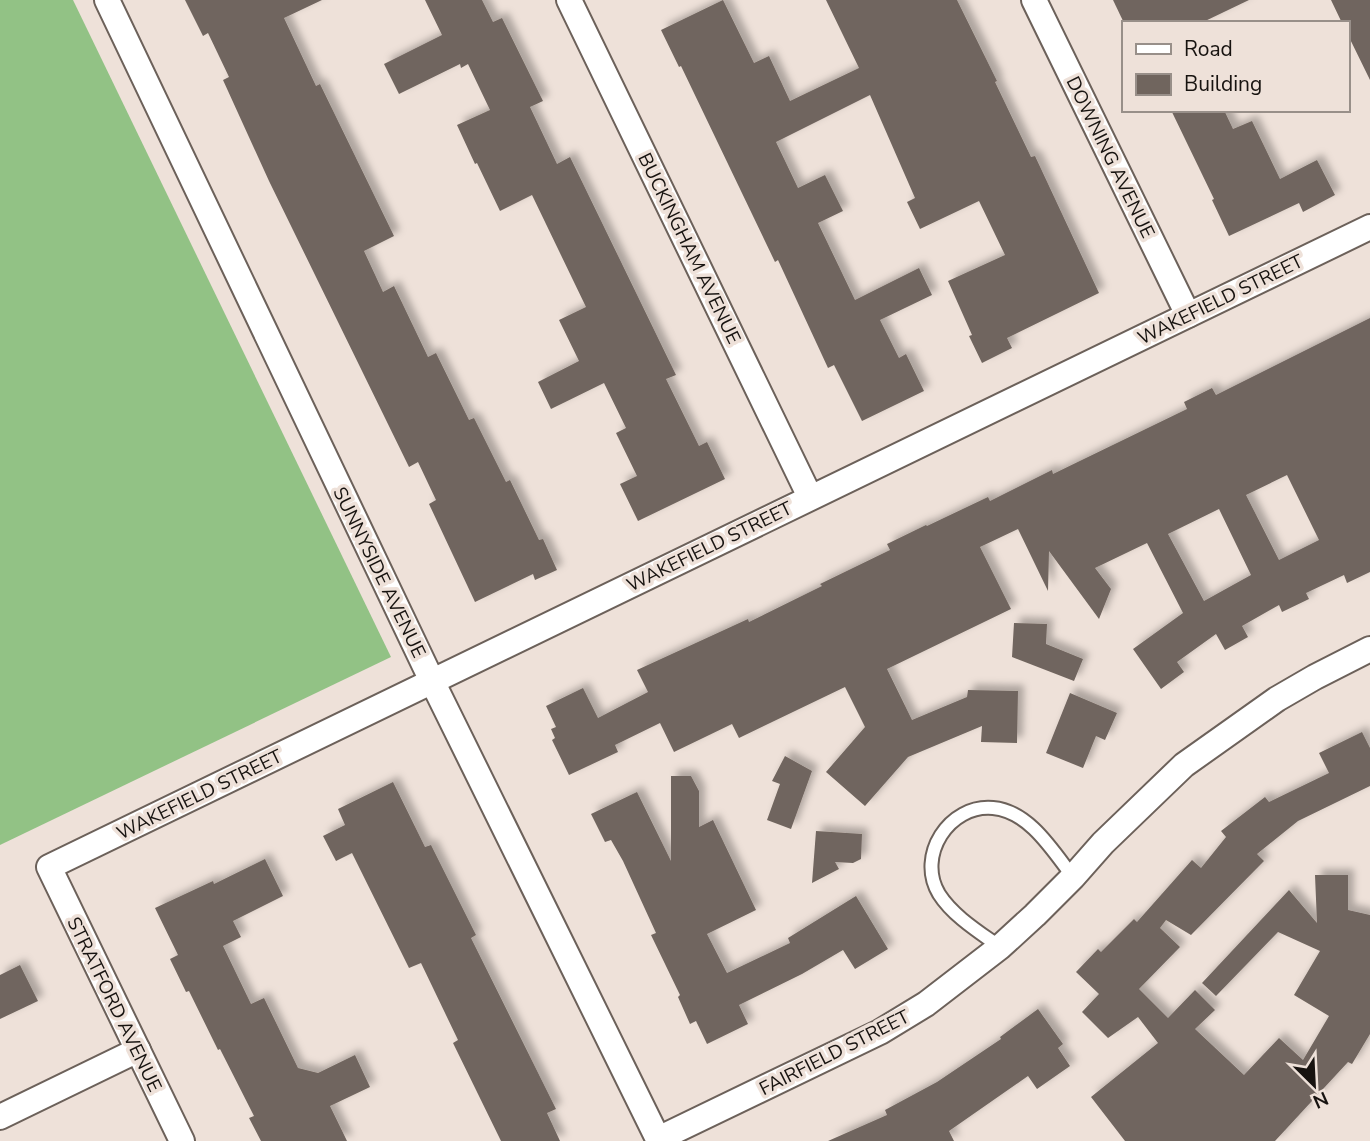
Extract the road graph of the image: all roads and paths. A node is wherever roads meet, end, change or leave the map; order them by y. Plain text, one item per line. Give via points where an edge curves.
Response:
1 (107, 0) edge
2 (569, 0) edge
3 (1034, 0) edge
4 (1370, 227) edge
5 (1188, 315) junction
6 (810, 497) junction
7 (1370, 649) edge
8 (432, 681) junction
9 (49, 867) joint
10 (1073, 877) junction
11 (1000, 947) junction
12 (138, 1050) junction
13 (0, 1117) edge
14 (659, 1140) edge
15 (182, 1141) edge

1 - 8 street, SUNNYSIDE AVENUE
2 - 6 street, BUCKINGHAM AVENUE
3 - 5 street, DOWNING AVENUE
4 - 5 street, WAKEFIELD STREET
5 - 6 street, WAKEFIELD STREET
6 - 8 street, WAKEFIELD STREET
7 - 10 street, FAIRFIELD STREET via 1277,699 1184,765
8 - 9 street, WAKEFIELD STREET
8 - 14 street, SUNNYSIDE AVENUE
9 - 12 street, STRATFORD AVENUE
10 - 11 street, FAIRFIELD STREET
10 - 11 lane via 1034,830 994,808 977,810 942,830 930,872 939,893
11 - 14 street, FAIRFIELD STREET via 926,1004 880,1032
12 - 13 street
12 - 15 street, STRATFORD AVENUE

